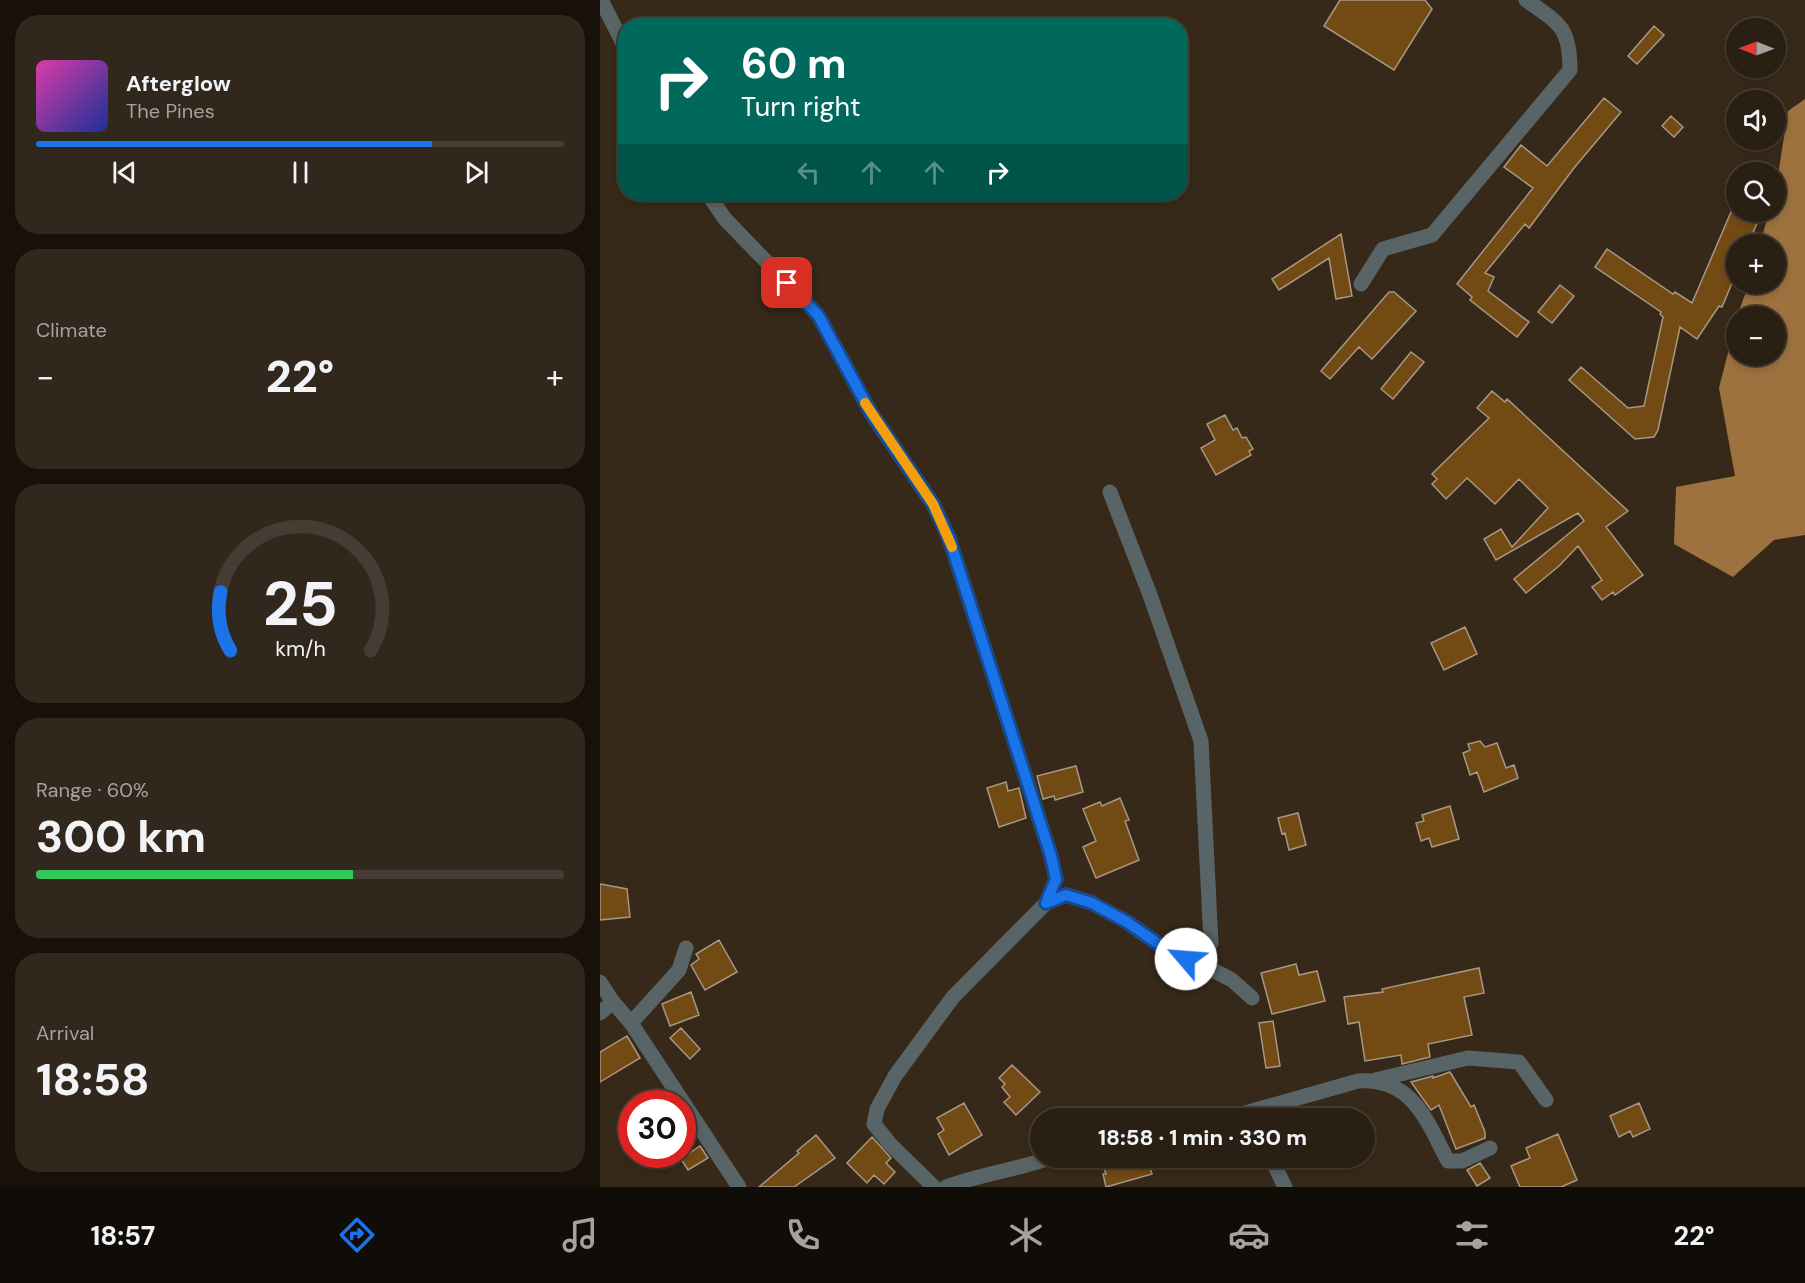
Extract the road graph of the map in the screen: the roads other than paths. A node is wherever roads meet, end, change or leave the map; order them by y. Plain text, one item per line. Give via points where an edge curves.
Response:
1 (601, 0) edge
2 (1526, 0) edge
3 (618, 33) edge
4 (713, 201) edge
5 (1361, 284) dead end
6 (1110, 492) dead end
7 (1046, 903) junction
8 (686, 948) dead end
9 (1199, 963) junction
10 (600, 982) edge
11 (1252, 998) dead end
12 (613, 1002) junction
13 (600, 1013) edge
14 (631, 1023) junction
15 (1372, 1080) junction
16 (1546, 1100) dead end
17 (1261, 1108) edge
18 (1490, 1148) dead end
19 (1030, 1165) edge
20 (1276, 1168) edge
21 (740, 1187) edge
22 (934, 1187) edge
23 (946, 1187) edge
24 (1285, 1187) edge

1 - 3 street
2 - 5 street via 1560,24 1570,46 1570,70 1432,235 1383,249
4 - 7 street via 725,219 818,315 871,413 933,504 949,538 1051,856 1056,879
6 - 9 street via 1201,741 1211,943
7 - 9 street via 1066,895 1092,903 1174,955
7 - 22 street via 953,997 877,1109 873,1124
8 - 14 street via 679,970
9 - 11 street via 1232,980
10 - 12 street
12 - 13 street
12 - 14 street
14 - 21 street
15 - 16 street via 1468,1058 1519,1062
15 - 17 street
15 - 18 street via 1393,1086 1413,1099 1448,1161 1462,1161
19 - 23 street
20 - 24 street

